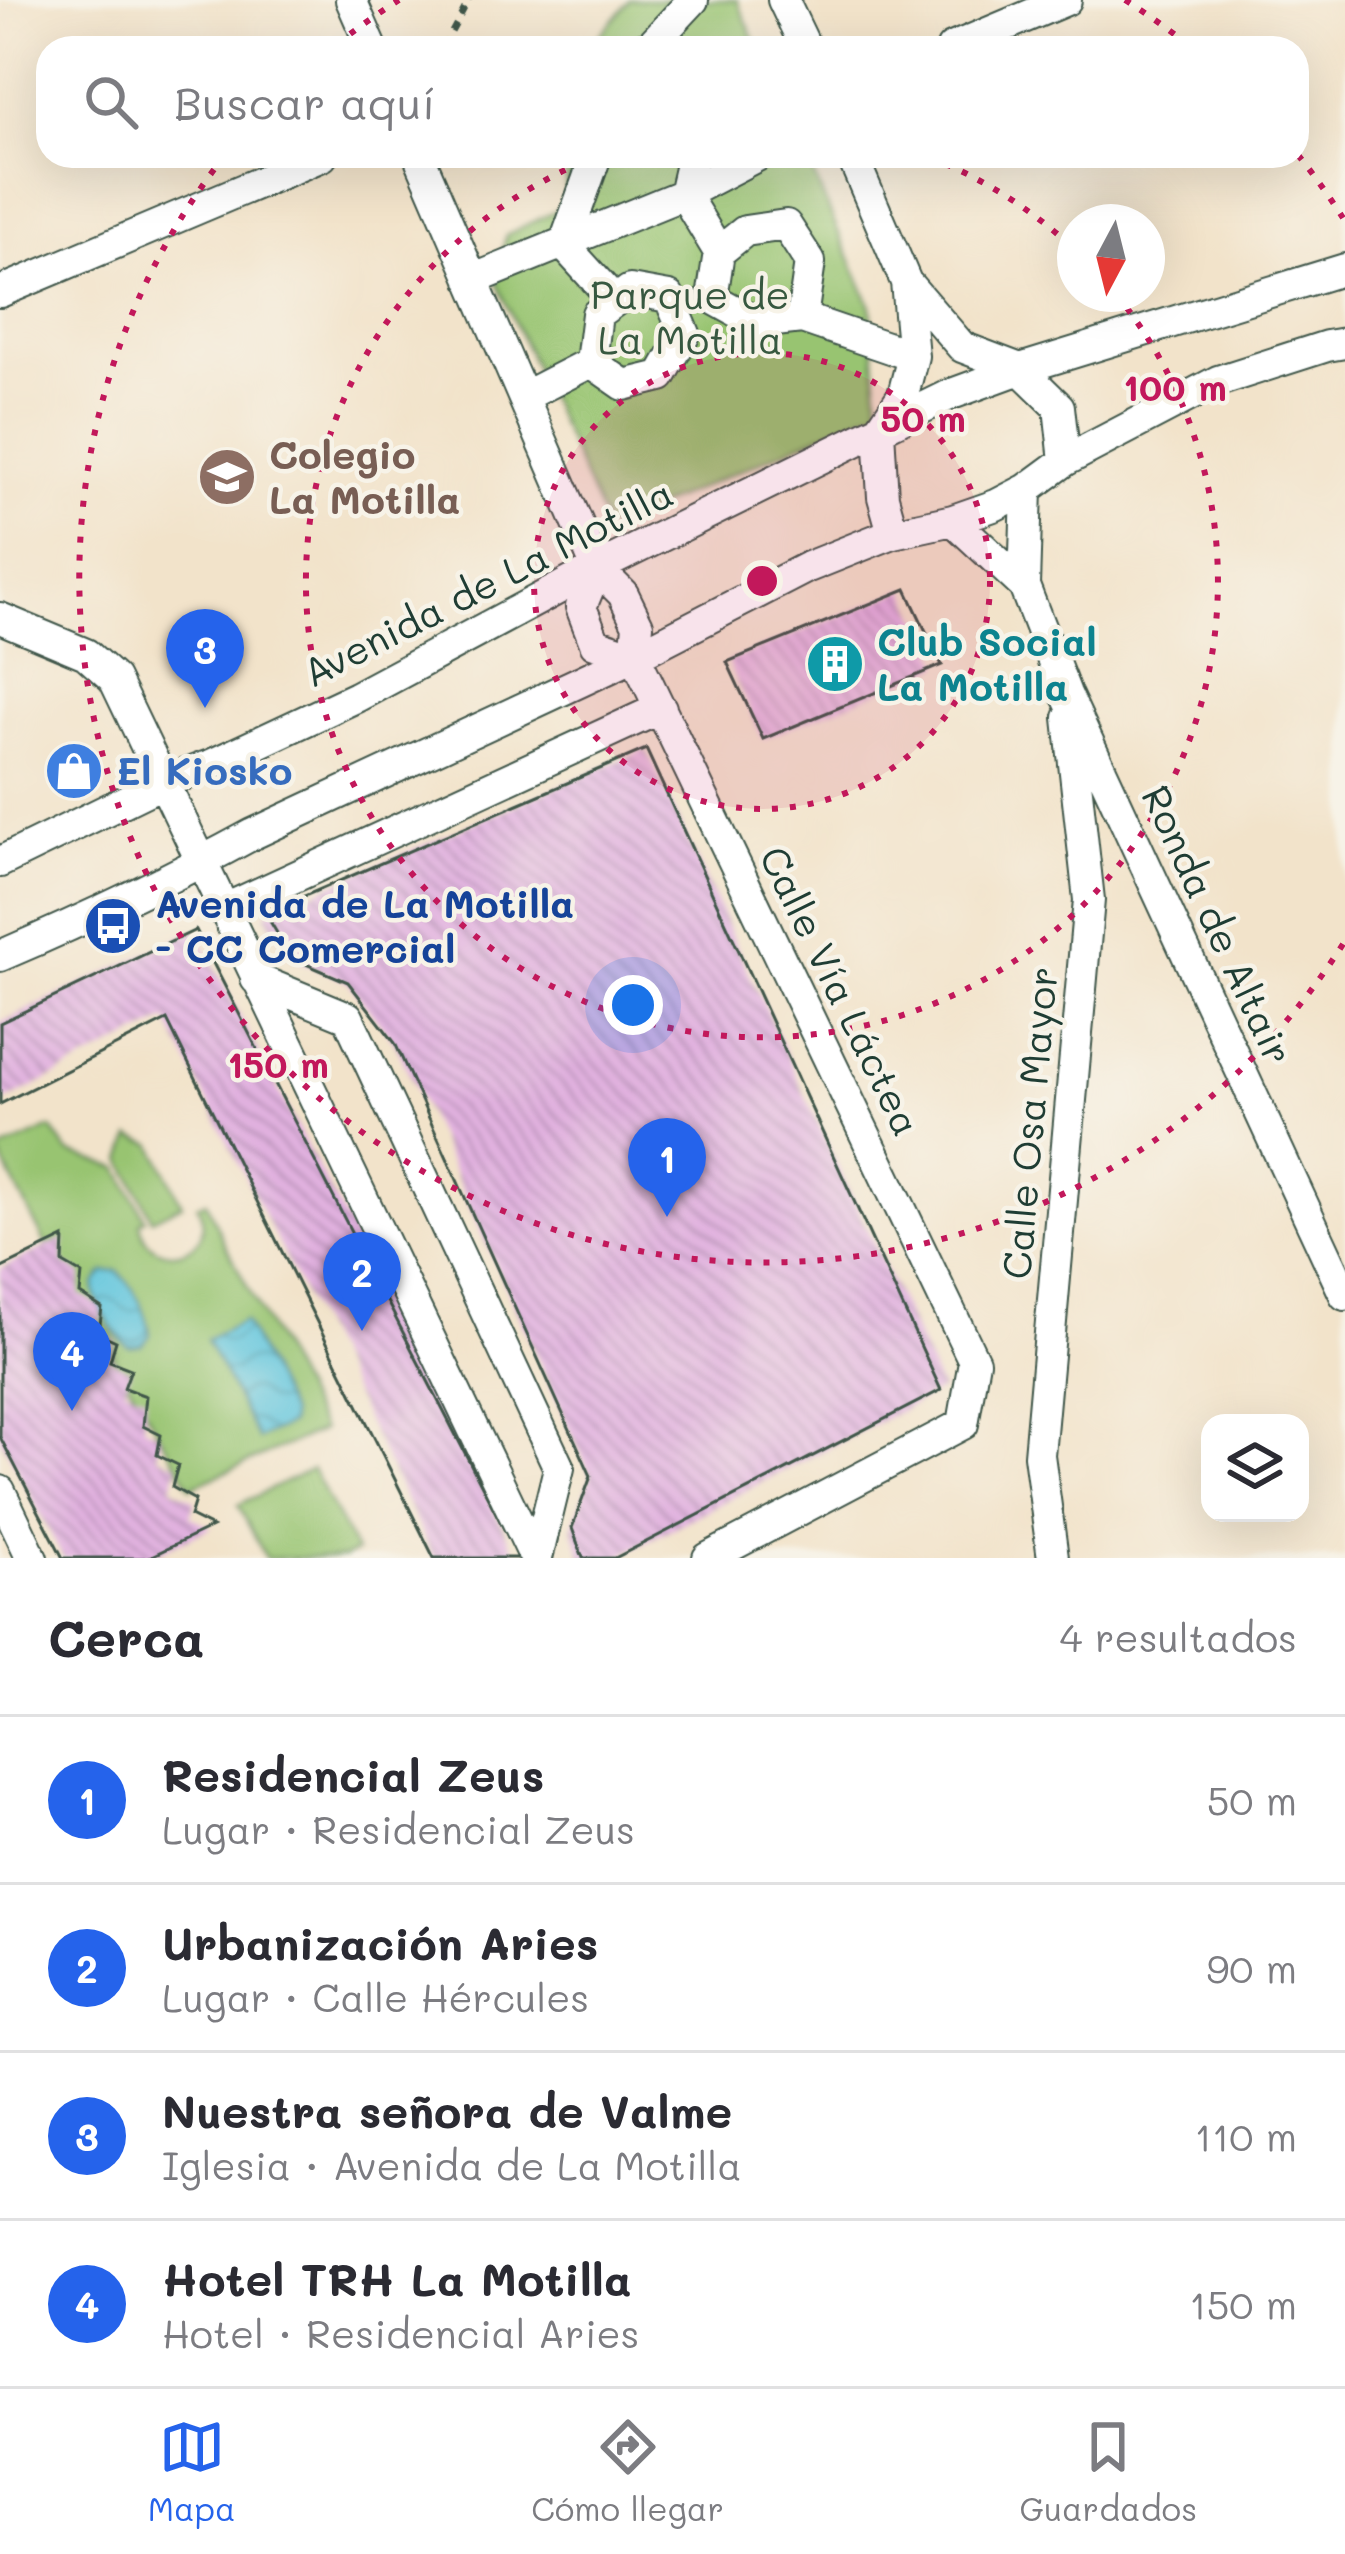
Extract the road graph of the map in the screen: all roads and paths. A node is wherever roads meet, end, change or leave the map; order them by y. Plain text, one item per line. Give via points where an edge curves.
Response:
1 (352, 0) edge
2 (469, 0) edge
3 (693, 0) edge
4 (783, 0) edge
5 (1066, 0) edge
6 (367, 36) edge
7 (450, 36) edge
8 (658, 36) edge
9 (800, 36) edge
10 (980, 36) edge
11 (294, 168) edge
12 (424, 168) edge
13 (592, 168) edge
14 (690, 168) edge
15 (734, 168) edge
16 (857, 168) edge
17 (683, 194) junction
18 (564, 245) junction
19 (719, 252) junction
20 (1345, 269) edge
21 (472, 280) junction
22 (906, 282) junction
23 (0, 292) edge
24 (712, 298) junction
25 (614, 301) junction
26 (676, 313) junction
27 (802, 317) junction
28 (1345, 343) edge
29 (913, 356) junction
30 (591, 362) junction
31 (1020, 369) junction
32 (523, 397) junction
33 (879, 431) junction
34 (1065, 461) junction
35 (1027, 489) junction
36 (952, 520) junction
37 (893, 533) junction
38 (597, 568) junction
39 (1024, 586) junction
40 (0, 618) edge
41 (634, 656) junction
42 (1066, 694) junction
43 (661, 708) junction
44 (164, 782) junction
45 (0, 862) edge
46 (201, 863) junction
47 (223, 910) junction
48 (2, 953) edge
49 (256, 979) junction
50 (1345, 1295) edge
51 (0, 1491) edge
52 (32, 1558) edge
53 (536, 1558) edge
54 (708, 1558) edge
55 (1053, 1558) edge

1 - 6 street
2 - 7 path
3 - 8 street
4 - 9 street
5 - 10 street
11 - 23 street
12 - 21 street
13 - 18 street
14 - 17 street
15 - 17 street
16 - 22 street
17 - 18 street
17 - 19 street
18 - 21 street
18 - 25 street
19 - 24 street
19 - 27 street via 745,231 786,225 810,262
20 - 31 street, Avenida de La Motilla
21 - 32 street
22 - 29 street
22 - 31 street via 962,347
24 - 26 street
24 - 27 street via 758,323
25 - 26 street via 630,290 669,297
25 - 30 street via 597,314
26 - 30 street via 685,334 661,376 624,385
27 - 29 street
28 - 34 street via 1218,381
29 - 33 street via 903,395
30 - 32 street
31 - 33 street, Avenida de La Motilla
31 - 34 street via 1059,407
32 - 38 street
33 - 37 street
33 - 38 street, Avenida de La Motilla
34 - 35 street
35 - 36 street
35 - 39 street, Ronda de Altair
36 - 37 street
36 - 39 street, Ronda de Altair
37 - 41 street
38 - 41 street via 638,625
38 - 41 street via 581,607 596,643
38 - 44 street, Avenida de La Motilla via 356,697
39 - 42 street, Ronda de Altair
40 - 44 street via 86,654 114,679
41 - 43 street, Calle Vía Láctea
41 - 46 street
42 - 50 street, Ronda de Altair
42 - 55 street, Calle Osa Mayor via 1089,900 1039,1456
43 - 47 street
43 - 54 street, Calle Vía Láctea via 974,1361 963,1424
44 - 45 street, Avenida de La Motilla
44 - 46 street
46 - 47 street
46 - 48 street
47 - 49 street
49 - 53 street
49 - 53 street via 348,1017 559,1468
51 - 52 street

